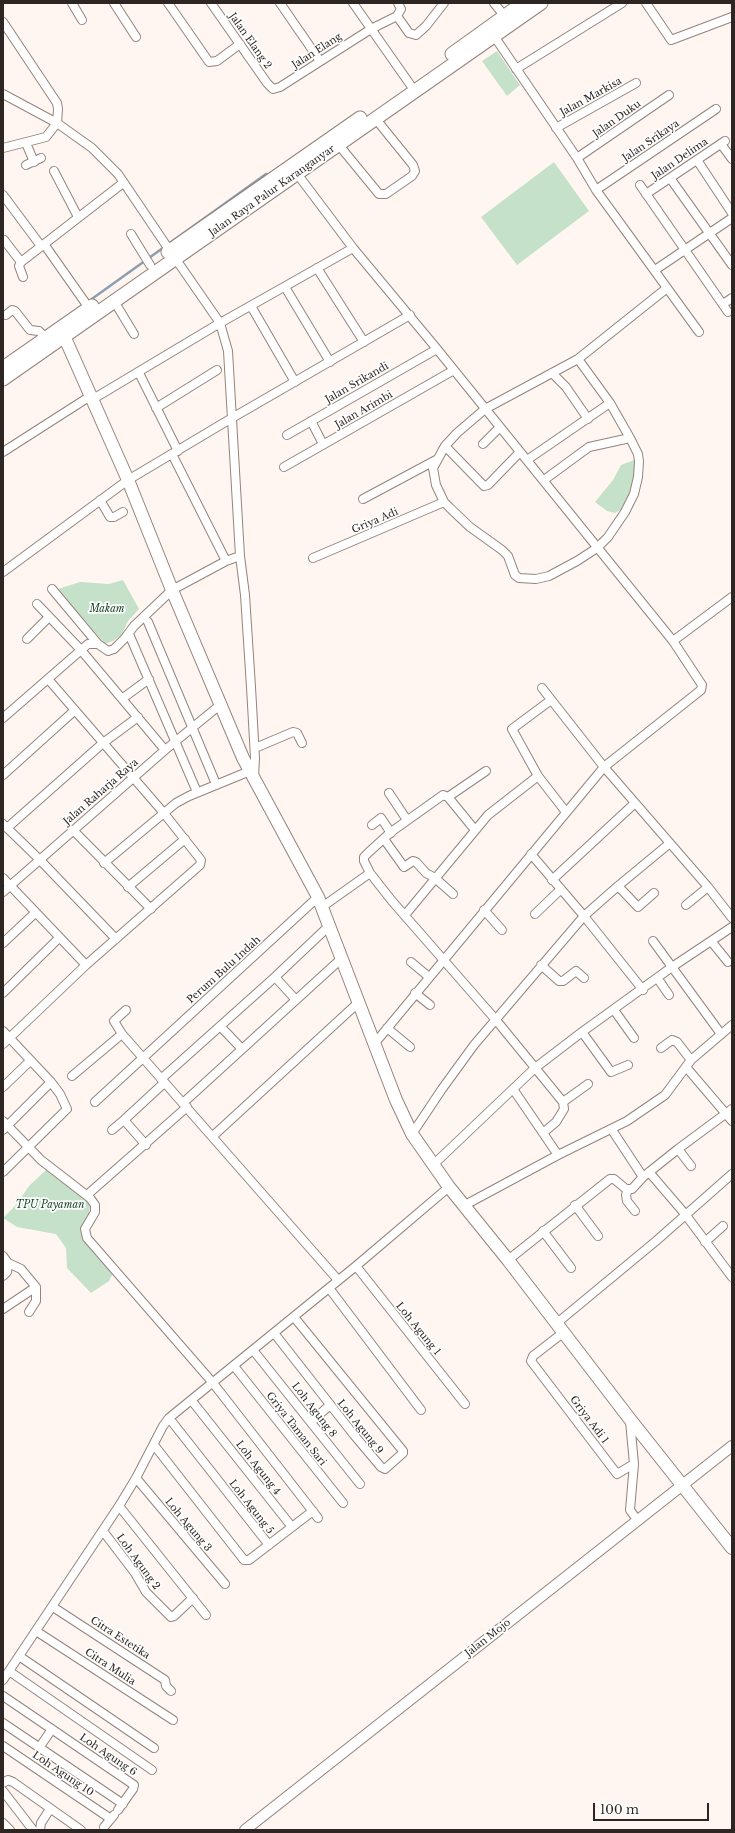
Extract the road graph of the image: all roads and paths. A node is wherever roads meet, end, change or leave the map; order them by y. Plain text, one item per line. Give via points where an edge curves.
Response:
1 (72, 3) edge
2 (114, 3) edge
3 (168, 3) edge
4 (211, 3) edge
5 (280, 3) edge
6 (353, 3) edge
7 (398, 3) edge
8 (444, 3) edge
9 (494, 3) edge
10 (523, 3) edge
11 (541, 3) edge
12 (622, 3) edge
13 (646, 3) edge
14 (397, 16) junction
15 (732, 18) edge
16 (82, 20) dead end
17 (507, 20) junction
18 (3, 22) edge
19 (371, 29) junction
20 (491, 32) junction
21 (136, 37) dead end
22 (240, 44) junction
23 (320, 61) junction
24 (516, 69) junction
25 (636, 83) dead end
26 (412, 87) junction
27 (273, 88) joint
28 (3, 94) edge
29 (669, 95) dead end
30 (716, 109) dead end
31 (375, 118) junction
32 (57, 123) junction
33 (556, 128) junction
34 (26, 142) junction
35 (338, 144) junction
36 (3, 148) edge
37 (577, 158) junction
38 (732, 159) edge
39 (697, 160) junction
40 (34, 162) dead end
41 (294, 170) junction
42 (54, 171) dead end
43 (670, 178) junction
44 (124, 183) junction
45 (640, 185) dead end
46 (596, 190) junction
47 (646, 194) junction
48 (3, 195) edge
49 (732, 213) edge
50 (78, 217) junction
51 (732, 218) edge
52 (131, 234) dead end
53 (709, 234) junction
54 (4, 240) dead end
55 (43, 245) junction
56 (353, 248) junction
57 (684, 249) junction
58 (169, 250) junction
59 (21, 262) junction
60 (150, 265) junction
61 (732, 265) edge
62 (317, 268) junction
63 (655, 270) junction
64 (23, 277) dead end
65 (285, 287) junction
66 (667, 288) junction
67 (732, 298) edge
68 (114, 301) junction
69 (87, 304) junction
70 (251, 306) junction
71 (6, 315) dead end
72 (410, 315) junction
73 (220, 323) junction
74 (62, 332) junction
75 (699, 332) dead end
76 (134, 334) dead end
77 (46, 338) junction
78 (364, 342) junction
79 (437, 349) junction
80 (578, 359) junction
81 (330, 362) junction
82 (3, 368) edge
83 (217, 370) dead end
84 (454, 370) junction
85 (138, 373) junction
86 (552, 373) junction
87 (3, 379) edge
88 (295, 382) junction
89 (92, 397) junction
90 (610, 403) junction
91 (156, 408) junction
92 (485, 409) junction
93 (232, 418) junction
94 (588, 420) junction
95 (311, 422) junction
96 (500, 427) junction
97 (287, 435) dead end
98 (630, 438) junction
99 (323, 444) junction
100 (483, 444) dead end
101 (445, 446) junction
102 (3, 452) edge
103 (175, 452) junction
104 (520, 452) junction
105 (436, 460) junction
106 (527, 460) junction
107 (284, 467) dead end
108 (128, 480) junction
109 (544, 480) junction
110 (363, 499) dead end
111 (100, 500) junction
112 (444, 502) junction
113 (123, 512) dead end
114 (597, 548) junction
115 (240, 556) junction
116 (313, 558) dead end
117 (226, 561) junction
118 (4, 570) edge
119 (52, 589) dead end
120 (172, 590) junction
121 (732, 597) edge
122 (37, 604) dead end
123 (49, 617) junction
124 (148, 622) dead end
125 (129, 634) junction
126 (27, 639) dead end
127 (673, 642) junction
128 (98, 644) junction
129 (81, 650) junction
130 (149, 678) junction
131 (48, 679) junction
132 (542, 688) dead end
133 (122, 698) junction
134 (551, 700) junction
135 (220, 705) junction
136 (74, 711) junction
137 (138, 717) junction
138 (3, 718) edge
139 (192, 728) junction
140 (176, 741) junction
141 (302, 743) dead end
142 (103, 744) junction
143 (254, 748) junction
144 (165, 750) junction
145 (604, 767) junction
146 (486, 770) dead end
147 (3, 775) edge
148 (252, 775) junction
149 (538, 776) junction
150 (133, 778) junction
151 (216, 784) junction
152 (197, 792) junction
153 (389, 794) dead end
154 (448, 797) junction
155 (636, 803) junction
156 (163, 812) junction
157 (566, 812) junction
158 (407, 820) junction
159 (372, 825) dead end
160 (5, 826) edge
161 (73, 830) junction
162 (475, 830) junction
163 (391, 833) junction
164 (186, 839) junction
165 (384, 839) junction
166 (670, 842) junction
167 (530, 854) junction
168 (40, 859) junction
169 (104, 863) junction
170 (370, 873) junction
171 (3, 878) edge
172 (435, 878) junction
173 (552, 880) junction
174 (10, 885) junction
175 (618, 886) junction
176 (128, 887) junction
177 (708, 887) junction
178 (560, 890) junction
179 (3, 892) edge
180 (453, 894) dead end
181 (654, 894) dead end
182 (320, 902) junction
183 (686, 905) dead end
184 (151, 909) junction
185 (484, 910) junction
186 (35, 912) junction
187 (535, 914) dead end
188 (405, 915) junction
189 (584, 916) junction
190 (732, 918) edge
191 (330, 925) junction
192 (732, 927) edge
193 (502, 930) dead end
194 (59, 938) junction
195 (116, 939) junction
196 (653, 941) dead end
197 (711, 941) junction
198 (3, 943) edge
199 (342, 958) junction
200 (443, 959) junction
201 (411, 962) dead end
202 (728, 962) dead end
203 (86, 965) junction
204 (541, 965) junction
205 (672, 967) junction
206 (275, 977) junction
207 (429, 977) junction
208 (584, 978) dead end
209 (658, 979) junction
210 (643, 990) junction
211 (3, 993) edge
212 (415, 993) junction
213 (669, 995) dead end
214 (296, 1000) junction
215 (359, 1002) junction
216 (430, 1005) dead end
217 (126, 1010) dead end
218 (614, 1010) junction
219 (496, 1020) junction
220 (732, 1025) edge
221 (220, 1026) junction
222 (387, 1028) junction
223 (3, 1032) edge
224 (582, 1032) junction
225 (122, 1034) junction
226 (721, 1034) junction
227 (9, 1038) junction
228 (634, 1038) dead end
229 (375, 1043) junction
230 (3, 1044) edge
231 (410, 1047) dead end
232 (661, 1048) dead end
233 (242, 1050) junction
234 (142, 1057) junction
235 (30, 1061) junction
236 (628, 1064) dead end
237 (688, 1064) junction
238 (535, 1068) junction
239 (72, 1076) dead end
240 (163, 1081) junction
241 (50, 1082) junction
242 (588, 1084) dead end
243 (3, 1087) edge
244 (513, 1089) junction
245 (95, 1102) dead end
246 (563, 1102) junction
247 (185, 1105) junction
248 (729, 1111) edge
249 (124, 1120) junction
250 (732, 1121) edge
251 (4, 1126) edge
252 (112, 1130) dead end
253 (612, 1130) junction
254 (543, 1133) junction
255 (412, 1134) junction
256 (213, 1136) junction
257 (146, 1145) junction
258 (28, 1148) junction
259 (678, 1148) junction
260 (558, 1155) junction
261 (433, 1166) junction
262 (691, 1166) dead end
263 (3, 1172) edge
264 (732, 1174) edge
265 (646, 1175) junction
266 (449, 1187) junction
267 (628, 1190) junction
268 (87, 1195) junction
269 (465, 1205) junction
270 (575, 1205) junction
271 (635, 1211) dead end
272 (685, 1214) junction
273 (723, 1226) dead end
274 (543, 1231) junction
275 (598, 1236) dead end
276 (705, 1242) junction
277 (5, 1259) edge
278 (508, 1260) junction
279 (356, 1266) junction
280 (571, 1268) dead end
281 (3, 1276) edge
282 (732, 1277) edge
283 (338, 1280) junction
284 (36, 1287) junction
285 (328, 1288) junction
286 (3, 1309) edge
287 (28, 1312) dead end
288 (294, 1317) junction
289 (561, 1327) junction
290 (274, 1333) junction
291 (253, 1350) junction
292 (234, 1366) junction
293 (213, 1383) junction
294 (192, 1401) junction
295 (465, 1404) dead end
296 (330, 1405) junction
297 (421, 1410) dead end
298 (169, 1418) junction
299 (629, 1418) junction
300 (311, 1422) junction
301 (154, 1445) junction
302 (732, 1446) edge
303 (634, 1464) junction
304 (136, 1478) junction
305 (360, 1484) dead end
306 (683, 1485) junction
307 (343, 1503) dead end
308 (119, 1506) junction
309 (313, 1511) junction
310 (318, 1518) dead end
311 (635, 1518) junction
312 (292, 1527) junction
313 (103, 1531) junction
314 (269, 1545) junction
315 (732, 1548) edge
316 (225, 1584) dead end
317 (193, 1598) junction
318 (53, 1607) junction
319 (206, 1615) dead end
320 (36, 1631) junction
321 (19, 1656) junction
322 (9, 1671) junction
323 (3, 1680) edge
324 (170, 1691) dead end
325 (3, 1696) edge
326 (173, 1720) dead end
327 (3, 1723) edge
328 (52, 1729) junction
329 (3, 1746) edge
330 (39, 1748) junction
331 (154, 1748) dead end
332 (152, 1770) dead end
333 (3, 1784) edge
334 (3, 1791) edge
335 (50, 1809) junction
336 (117, 1811) junction
337 (3, 1823) edge
338 (104, 1827) dead end
339 (10, 1830) edge
340 (33, 1830) edge
341 (40, 1830) edge
342 (81, 1830) edge
343 (245, 1830) edge

1 - 16 street
2 - 21 street
3 - 22 street via 209,62 217,61
4 - 22 street, Jalan Elang 2
5 - 23 street
6 - 19 street
7 - 14 street via 401,9
8 - 14 street via 416,35 409,33
9 - 17 street
10 - 17 main road, Jalan Raya Palur Karanganyar
11 - 17 main road, Jalan Raya Palur Karanganyar
12 - 24 street
13 - 15 street via 671,40
14 - 19 street, Jalan Elang
17 - 20 main road, Jalan Raya Palur Karanganyar
18 - 32 street via 56,102
19 - 23 street, Jalan Elang
19 - 26 street
20 - 24 street
20 - 26 main road, Jalan Raya Palur Karanganyar
22 - 27 street, Jalan Elang 2 via 267,84
23 - 27 street, Jalan Elang
24 - 33 street
25 - 33 street, Jalan Markisa
26 - 31 main road, Jalan Raya Palur Karanganyar
26 - 41 main road, Jalan Raya Palur Karanganyar
28 - 32 street
29 - 37 street, Jalan Duku
30 - 46 street, Jalan Srikaya
31 - 35 main road, Jalan Raya Palur Karanganyar
31 - 35 street via 413,165 415,172 412,176 381,195 375,191
32 - 34 street via 46,137
32 - 44 street via 92,148
33 - 37 street
34 - 36 street
34 - 40 street
35 - 41 main road, Jalan Raya Palur Karanganyar
37 - 46 street
38 - 39 street, Jalan Delima via 723,142
39 - 43 street, Jalan Delima
39 - 49 street
41 - 56 street
41 - 58 main road, Jalan Raya Palur Karanganyar
42 - 50 street
43 - 47 street, Jalan Delima
43 - 53 street
44 - 50 street
44 - 58 street
45 - 47 street
46 - 63 street
47 - 57 street
48 - 55 street
50 - 55 street
51 - 53 street
52 - 60 street
53 - 57 street
53 - 61 street
54 - 59 street
55 - 59 street
55 - 69 street
56 - 62 street
56 - 72 street
57 - 63 street
57 - 67 street via 725,308
58 - 60 main road, Jalan Raya Palur Karanganyar
58 - 73 street
59 - 64 street via 19,266
60 - 68 main road, Jalan Raya Palur Karanganyar
60 - 69 main road, Jalan Raya Palur Karanganyar
62 - 65 street
62 - 78 street
63 - 66 street
65 - 70 street
65 - 81 street
66 - 75 street
66 - 80 street
68 - 74 main road, Jalan Raya Palur Karanganyar
68 - 76 street
69 - 74 main road, Jalan Raya Palur Karanganyar
70 - 73 street
70 - 88 street
71 - 77 street via 12,310 15,311 30,330 39,331
72 - 78 street
72 - 79 street
73 - 85 street
73 - 93 street via 229,358
74 - 77 main road, Jalan Raya Palur Karanganyar
74 - 87 main road, Jalan Raya Palur Karanganyar
74 - 89 main road
77 - 82 main road, Jalan Raya Palur Karanganyar
78 - 81 street
79 - 84 street
79 - 95 street, Jalan Srikandi
80 - 86 street
80 - 90 street
81 - 88 street
83 - 91 street
84 - 92 street
84 - 99 street, Jalan Arimbi
85 - 89 street
85 - 91 street
86 - 92 street
86 - 94 street via 569,391
88 - 93 street
89 - 102 street
89 - 108 main road
90 - 94 street
90 - 98 street
91 - 103 street
92 - 96 street
92 - 101 street
93 - 103 street
93 - 115 street
94 - 106 street
95 - 97 street, Jalan Srikandi
95 - 99 street
96 - 100 street
96 - 104 street
98 - 109 street via 589,446
98 - 114 street via 639,462 634,494 617,524
99 - 107 street, Jalan Arimbi
101 - 104 street via 484,486 488,485
101 - 105 street
103 - 108 street
103 - 117 street
104 - 106 street
105 - 110 street
105 - 112 street via 433,468 434,479
106 - 109 street
108 - 111 street
108 - 120 main road
109 - 114 street
111 - 113 street via 110,517
111 - 118 street
112 - 114 street via 470,527 508,556 515,575 519,578 536,579 549,576
112 - 116 street, Griya Adi
114 - 127 street
115 - 117 street
115 - 143 street via 245,595
117 - 120 street
119 - 128 street
120 - 125 street via 134,626
120 - 135 main road
121 - 127 street
122 - 123 street
123 - 126 street
123 - 129 street
124 - 139 street
125 - 128 street via 110,650 105,650
125 - 130 street
127 - 145 street via 701,682 701,690
128 - 129 street via 90,643
129 - 131 street
129 - 133 street
130 - 133 street
130 - 140 street
131 - 136 street
131 - 138 street
132 - 134 street
133 - 137 street
134 - 145 street
134 - 149 street via 512,729
135 - 139 street, Jalan Raharja Raya
135 - 148 main road
136 - 142 street
136 - 147 street
137 - 142 street
137 - 144 street
139 - 140 street, Jalan Raharja Raya
139 - 151 street
140 - 144 street, Jalan Raharja Raya
140 - 152 street
141 - 143 street via 297,733 293,732
142 - 150 street
142 - 160 street
143 - 148 street
144 - 150 street, Jalan Raharja Raya
145 - 155 street
145 - 157 street
146 - 154 street
148 - 151 street
148 - 182 main road
149 - 157 street
149 - 162 street via 492,811
150 - 156 street
150 - 161 street, Jalan Raharja Raya
151 - 152 street
152 - 156 street
153 - 158 street
154 - 158 street via 439,796
154 - 162 street
155 - 166 street
155 - 173 street
156 - 164 street
156 - 169 street
157 - 167 street
158 - 163 street
159 - 163 street via 381,818
160 - 168 street
161 - 168 street, Jalan Raharja Raya
161 - 169 street
162 - 172 street
163 - 165 street
164 - 176 street
164 - 184 street via 200,856 200,865
165 - 170 street via 364,857
165 - 172 street via 404,867 414,861
166 - 175 street
166 - 177 street
167 - 173 street
167 - 185 street
168 - 174 street, Jalan Raharja Raya
168 - 195 street
169 - 176 street
170 - 182 street, Perum Bulu Indah
170 - 188 street
171 - 174 street
172 - 180 street
172 - 188 street
173 - 178 street
174 - 179 street, Jalan Raharja Raya
174 - 186 street
175 - 181 street via 638,907
175 - 189 street
176 - 184 street
177 - 183 street
177 - 190 street
178 - 187 street
178 - 189 street
182 - 191 main road
182 - 234 street, Perum Bulu Indah
184 - 195 street
185 - 193 street
185 - 200 street
186 - 194 street
186 - 198 street
188 - 200 street
189 - 204 street
189 - 210 street
191 - 199 main road
191 - 206 street
192 - 197 street
194 - 203 street
194 - 211 street
195 - 203 street
196 - 205 street
197 - 202 street
197 - 205 street
199 - 214 street
199 - 215 main road
200 - 207 street
200 - 219 street
201 - 207 street
203 - 227 street
204 - 208 street via 559,981 563,981 576,971
204 - 219 street
205 - 209 street
205 - 226 street
206 - 214 street
206 - 221 street
207 - 212 street
209 - 210 street
209 - 213 street
210 - 218 street
212 - 216 street
212 - 222 street
214 - 233 street
215 - 229 main road
215 - 256 street
217 - 225 street via 114,1021
218 - 224 street
218 - 228 street
219 - 238 street
219 - 255 street via 453,1074
220 - 226 street
221 - 233 street
221 - 240 street
222 - 229 street
222 - 231 street
223 - 227 street
224 - 236 street via 611,1072
224 - 238 street
225 - 234 street
225 - 239 street
226 - 237 street
227 - 230 street
227 - 235 street
229 - 255 main road via 396,1100
232 - 237 street via 672,1040 677,1042
233 - 247 street
234 - 240 street
234 - 245 street, Perum Bulu Indah
235 - 241 street
235 - 243 street
237 - 248 street
237 - 253 street via 665,1094
238 - 244 street
238 - 246 street
240 - 247 street
240 - 249 street
241 - 251 street
241 - 258 street via 60,1094 67,1109
242 - 246 street
244 - 254 street
244 - 261 street
246 - 254 street via 564,1109 556,1122
247 - 256 street
247 - 257 street
248 - 250 street
248 - 259 street
249 - 252 street
249 - 257 street
251 - 258 street
253 - 260 street
253 - 265 street
254 - 260 street
255 - 261 main road
256 - 283 street
257 - 268 street
258 - 263 street
258 - 268 street
259 - 262 street
259 - 265 street
260 - 269 street
261 - 266 main road
264 - 272 street
265 - 267 street
265 - 272 street
266 - 269 main road
266 - 279 street
267 - 270 street via 612,1178
267 - 271 street via 627,1201
268 - 293 street, Loh Agung 4 via 95,1205 95,1212 85,1229 87,1238
269 - 278 main road
270 - 274 street
270 - 275 street
272 - 276 street
272 - 289 street
273 - 276 street
274 - 278 street
274 - 280 street
276 - 282 street
277 - 281 street via 7,1272
277 - 284 street via 21,1269
278 - 289 main road
279 - 283 street
279 - 295 street, Loh Agung 1
283 - 285 street
284 - 286 street
284 - 287 street via 36,1301
285 - 288 street
285 - 297 street
288 - 290 street
288 - 296 street, Loh Agung 9 via 403,1453 382,1469
289 - 299 main road
289 - 303 street, Griya Adi 1 via 531,1361 617,1474
290 - 291 street
290 - 296 street, Loh Agung 9
291 - 292 street
291 - 300 street, Loh Agung 8
292 - 293 street
292 - 307 street, Griya Taman Sari
293 - 294 street
293 - 309 street, Loh Agung 4
294 - 298 street
294 - 312 street, Loh Agung 4
296 - 300 street
298 - 301 street
298 - 314 street, Loh Agung 5
299 - 303 street
299 - 306 main road
300 - 305 street, Loh Agung 8
301 - 304 street
301 - 314 street, Loh Agung 5 via 244,1560 249,1560
302 - 306 street, Jalan Mojo
303 - 311 street via 630,1510
304 - 308 street
304 - 316 street, Loh Agung 3
306 - 311 street, Jalan Mojo
306 - 315 main road
308 - 313 street
308 - 317 street, Loh Agung 2
309 - 310 street, Loh Agung 4
309 - 312 street
311 - 343 street, Jalan Mojo
312 - 314 street
313 - 317 street, Loh Agung 2 via 146,1592 171,1617
313 - 318 street
317 - 319 street, Loh Agung 2
318 - 320 street
318 - 324 street, Citra Estetika via 166,1680 166,1686
320 - 321 street
320 - 326 street, Citra Mulia
321 - 322 street
321 - 331 street
322 - 323 street
322 - 332 street
325 - 328 street, Loh Agung 6
327 - 330 street
328 - 330 street
328 - 336 street, Loh Agung 6 via 134,1785
329 - 336 street, Loh Agung 10
330 - 336 street
333 - 335 street via 8,1780 13,1782
334 - 340 street
335 - 341 street via 41,1823
335 - 342 street
336 - 338 street
337 - 339 street

